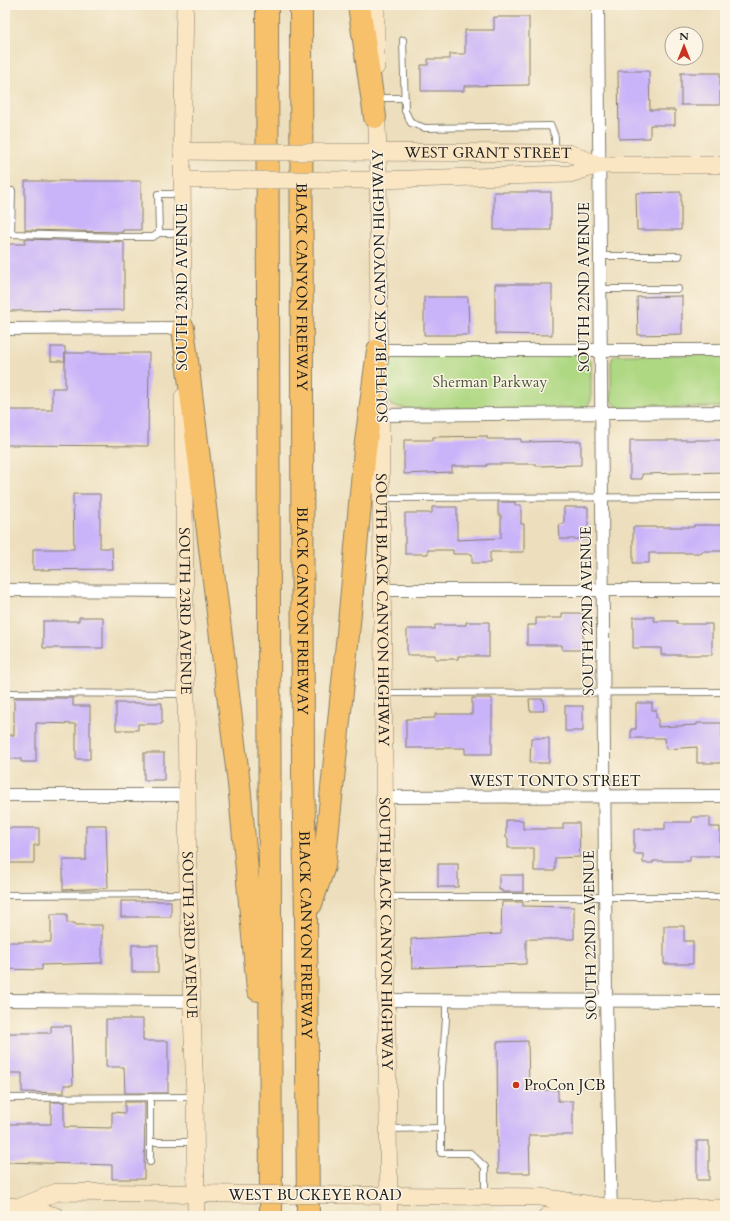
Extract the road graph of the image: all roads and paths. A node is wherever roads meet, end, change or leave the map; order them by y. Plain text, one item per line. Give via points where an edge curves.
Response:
1 (185, 5) edge
2 (267, 5) edge
3 (301, 5) edge
4 (359, 5) edge
5 (376, 5) edge
6 (598, 5) edge
7 (403, 40) dead end
8 (405, 98) junction
9 (376, 107) junction
10 (182, 151) junction
11 (378, 152) junction
12 (555, 153) junction
13 (599, 165) junction
14 (725, 165) edge
15 (378, 180) junction
16 (182, 187) junction
17 (12, 192) dead end
18 (159, 233) junction
19 (182, 233) junction
20 (600, 256) junction
21 (679, 256) dead end
22 (600, 289) junction
23 (678, 289) dead end
24 (182, 328) junction
25 (5, 329) edge
26 (378, 350) junction
27 (601, 350) junction
28 (725, 350) edge
29 (601, 412) junction
30 (725, 412) edge
31 (382, 415) junction
32 (602, 497) junction
33 (382, 498) junction
34 (725, 498) edge
35 (5, 590) edge
36 (382, 590) junction
37 (603, 590) junction
38 (725, 590) edge
39 (184, 591) junction
40 (604, 692) junction
41 (725, 692) edge
42 (5, 693) edge
43 (384, 693) junction
44 (186, 694) junction
45 (5, 795) edge
46 (187, 795) junction
47 (604, 796) junction
48 (725, 796) edge
49 (385, 797) junction
50 (188, 894) junction
51 (5, 895) edge
52 (605, 896) junction
53 (387, 897) junction
54 (725, 897) edge
55 (306, 916) junction
56 (5, 1000) edge
57 (387, 1000) junction
58 (446, 1000) junction
59 (606, 1000) junction
60 (191, 1001) junction
61 (725, 1001) edge
62 (271, 1081) junction
63 (150, 1097) junction
64 (195, 1097) junction
65 (5, 1098) edge
66 (388, 1128) junction
67 (441, 1128) junction
68 (150, 1142) junction
69 (196, 1142) junction
70 (150, 1162) dead end
71 (196, 1194) junction
72 (389, 1195) junction
73 (485, 1196) junction
74 (12, 1206) edge
75 (725, 1208) edge
76 (611, 1212) edge
77 (653, 1212) edge
78 (568, 1215) edge
79 (56, 1216) edge
80 (196, 1216) edge
81 (271, 1216) edge
82 (308, 1216) edge
83 (389, 1216) edge
84 (547, 1216) edge

1 - 10 main road, SOUTH 23RD AVENUE
2 - 62 highway
3 - 55 highway, BLACK CANYON FREEWAY via 303,764
4 - 9 highway
5 - 9 main road, SOUTH BLACK CANYON HIGHWAY
6 - 13 street, SOUTH 22ND AVENUE
7 - 8 lane
8 - 9 lane
8 - 12 lane via 405,111 411,123 425,128 551,126 555,137
9 - 11 main road, SOUTH BLACK CANYON HIGHWAY
10 - 11 main road, WEST GRANT STREET, bridge
10 - 16 main road, SOUTH 23RD AVENUE
11 - 12 main road, WEST GRANT STREET
11 - 15 main road, SOUTH BLACK CANYON HIGHWAY
12 - 13 main road, WEST GRANT STREET via 569,153
13 - 14 main road, WEST GRANT STREET
13 - 15 main road, WEST GRANT STREET via 570,174
13 - 20 street, SOUTH 22ND AVENUE
15 - 16 main road, WEST GRANT STREET, bridge via 222,180
15 - 26 main road, SOUTH BLACK CANYON HIGHWAY
16 - 18 lane via 158,194
16 - 19 main road, SOUTH 23RD AVENUE
17 - 18 lane via 11,234 152,237
18 - 19 lane
19 - 24 main road, SOUTH 23RD AVENUE
20 - 21 lane
20 - 22 street, SOUTH 22ND AVENUE
22 - 23 lane
22 - 27 street, SOUTH 22ND AVENUE
24 - 25 street
24 - 39 main road, SOUTH 23RD AVENUE
24 - 62 highway via 239,784 260,1008
26 - 27 street
26 - 31 main road, SOUTH BLACK CANYON HIGHWAY
26 - 55 highway via 365,450 324,866
27 - 28 street
27 - 29 street, SOUTH 22ND AVENUE
29 - 30 street
29 - 31 street
29 - 32 street, SOUTH 22ND AVENUE
31 - 33 main road, SOUTH BLACK CANYON HIGHWAY
32 - 33 lane
32 - 34 lane
32 - 37 street, SOUTH 22ND AVENUE
33 - 36 main road, SOUTH BLACK CANYON HIGHWAY
35 - 39 street
36 - 37 street
36 - 43 main road, SOUTH BLACK CANYON HIGHWAY
37 - 38 street
37 - 40 street, SOUTH 22ND AVENUE
39 - 44 main road, SOUTH 23RD AVENUE
40 - 41 lane
40 - 43 lane
40 - 47 street, SOUTH 22ND AVENUE
42 - 44 lane
43 - 49 main road, SOUTH BLACK CANYON HIGHWAY
44 - 46 main road, SOUTH 23RD AVENUE
45 - 46 street
46 - 50 main road, SOUTH 23RD AVENUE
47 - 48 street, WEST TONTO STREET
47 - 49 street, WEST TONTO STREET
47 - 52 street, SOUTH 22ND AVENUE
49 - 53 main road, SOUTH BLACK CANYON HIGHWAY
50 - 51 lane
50 - 60 main road, SOUTH 23RD AVENUE
52 - 53 lane
52 - 54 lane
52 - 59 street, SOUTH 22ND AVENUE
53 - 57 main road, SOUTH BLACK CANYON HIGHWAY
55 - 82 highway, BLACK CANYON FREEWAY
56 - 60 street
57 - 58 street
57 - 66 main road, SOUTH BLACK CANYON HIGHWAY
58 - 59 street
58 - 67 lane via 440,1082
59 - 61 street
59 - 76 street, SOUTH 22ND AVENUE
60 - 64 main road, SOUTH 23RD AVENUE
62 - 81 highway
63 - 64 lane
63 - 65 lane
63 - 68 lane
64 - 69 main road, SOUTH 23RD AVENUE
66 - 67 lane
66 - 72 main road, SOUTH BLACK CANYON HIGHWAY
67 - 73 lane via 442,1153 470,1153 485,1167
68 - 69 lane
68 - 70 lane
69 - 71 main road, SOUTH 23RD AVENUE
71 - 72 main road, WEST BUCKEYE ROAD, bridge
71 - 74 main road, WEST BUCKEYE ROAD via 57,1192
71 - 80 main road, SOUTH 23RD AVENUE
72 - 73 main road, WEST BUCKEYE ROAD
72 - 83 main road, SOUTH BLACK CANYON HIGHWAY
73 - 76 main road, WEST BUCKEYE ROAD via 541,1197
74 - 79 main road, WEST BUCKEYE ROAD
75 - 77 main road, WEST BUCKEYE ROAD
76 - 77 main road, WEST BUCKEYE ROAD
76 - 78 main road, WEST BUCKEYE ROAD
78 - 84 main road, WEST BUCKEYE ROAD

